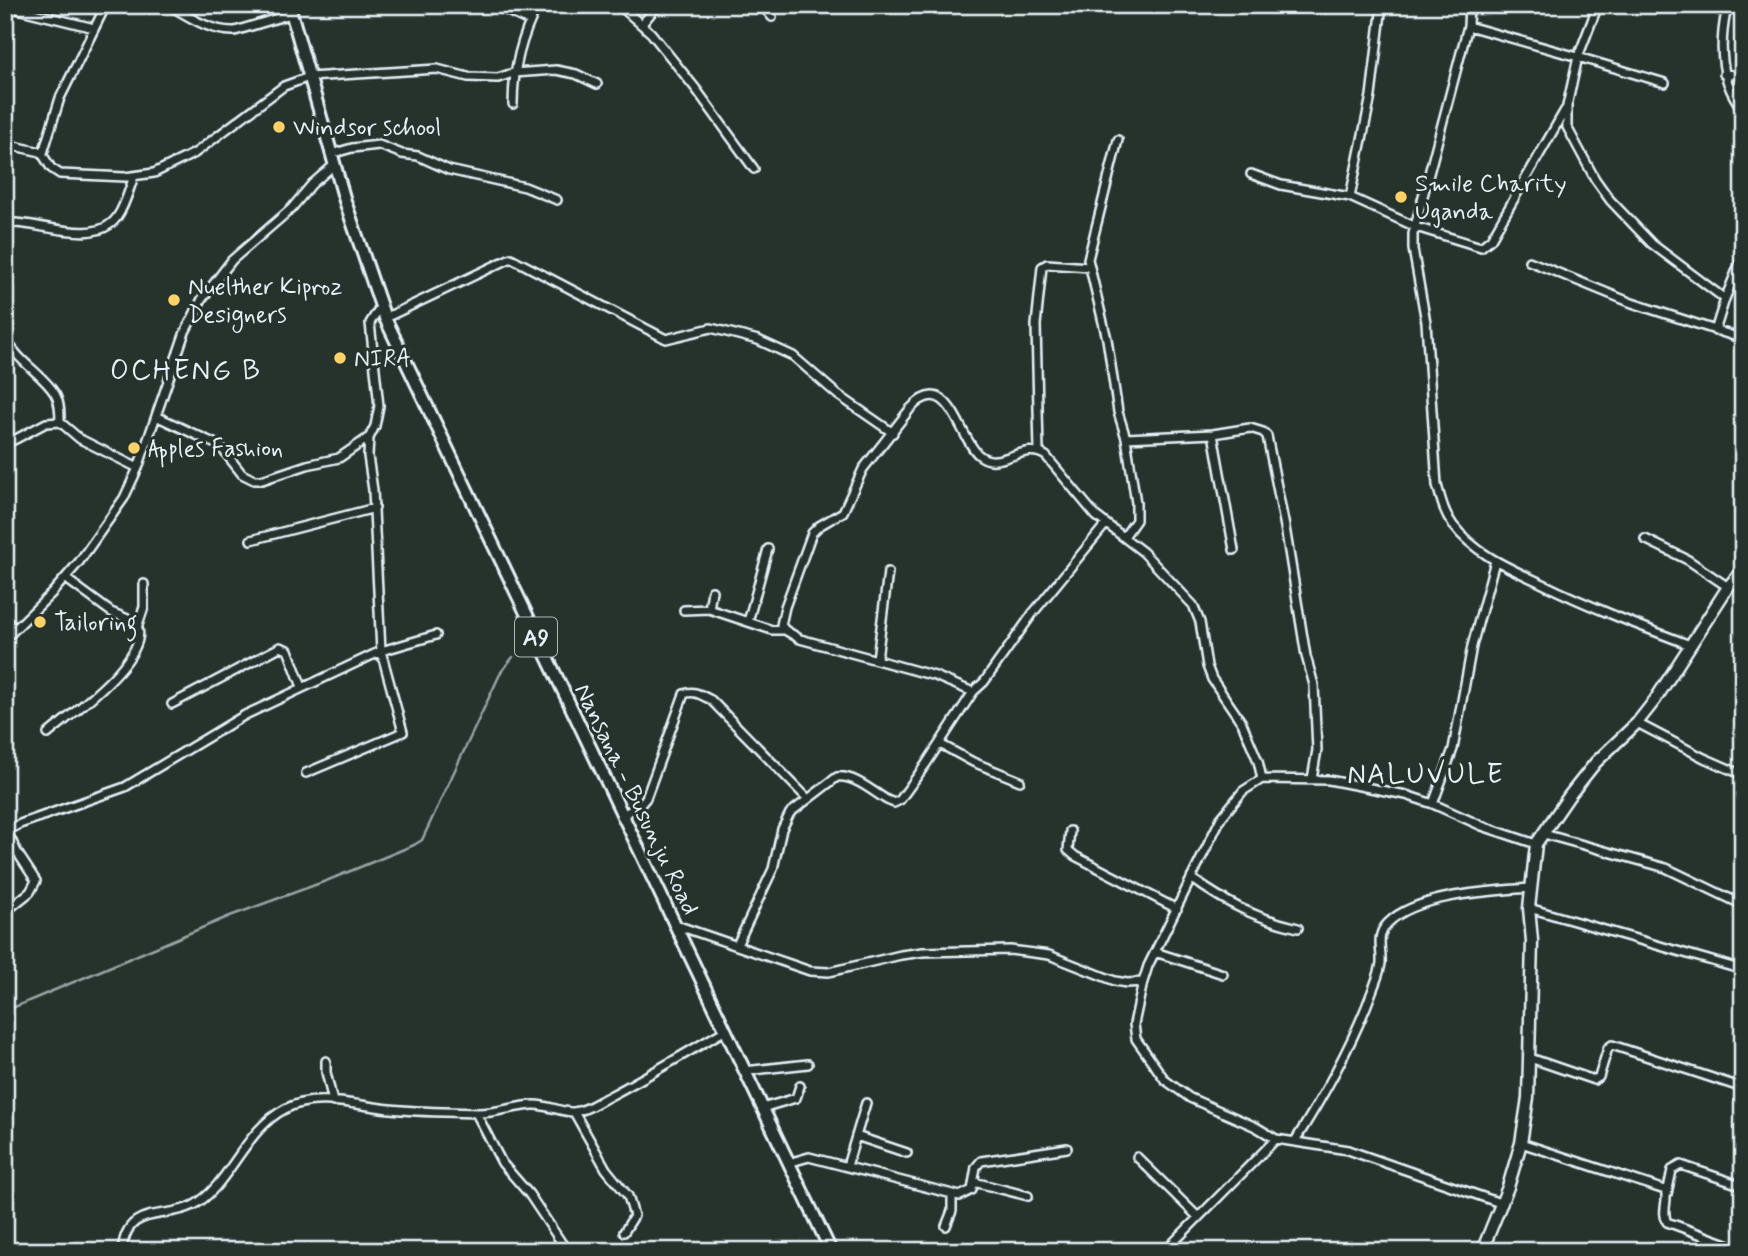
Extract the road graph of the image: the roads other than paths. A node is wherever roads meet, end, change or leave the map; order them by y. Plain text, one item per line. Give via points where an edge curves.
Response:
1 (106, 5) edge
2 (169, 5) edge
3 (495, 5) edge
4 (538, 5) edge
5 (619, 5) edge
6 (657, 5) edge
7 (762, 5) edge
8 (1382, 5) edge
9 (1469, 5) edge
10 (1598, 5) edge
11 (1701, 5) edge
12 (5, 6) edge
13 (1726, 8) edge
14 (290, 10) edge
15 (772, 16) dead end
16 (530, 21) junction
17 (642, 24) junction
18 (1468, 26) junction
19 (94, 28) junction
20 (1578, 57) junction
21 (1743, 72) edge
22 (513, 73) junction
23 (1724, 74) junction
24 (309, 77) junction
25 (1665, 83) dead end
26 (597, 84) dead end
27 (513, 104) dead end
28 (1567, 106) junction
29 (1743, 110) edge
30 (1118, 140) dead end
31 (5, 144) edge
32 (43, 153) junction
33 (332, 160) junction
34 (754, 169) dead end
35 (1251, 174) dead end
36 (134, 176) junction
37 (1350, 197) junction
38 (557, 200) dead end
39 (5, 223) edge
40 (1416, 227) junction
41 (1743, 255) edge
42 (1529, 261) dead end
43 (1089, 267) junction
44 (1725, 299) junction
45 (383, 313) junction
46 (1715, 331) junction
47 (5, 338) edge
48 (1743, 339) edge
49 (156, 416) junction
50 (60, 422) junction
51 (893, 433) junction
52 (1213, 434) junction
53 (5, 435) edge
54 (369, 438) junction
55 (1126, 438) junction
56 (12, 440) junction
57 (5, 448) edge
58 (1039, 451) junction
59 (138, 468) junction
60 (374, 508) junction
61 (1105, 525) junction
62 (1124, 537) junction
63 (251, 540) dead end
64 (1645, 540) dead end
65 (768, 549) dead end
66 (1234, 550) dead end
67 (1495, 561) junction
68 (1743, 570) edge
69 (888, 572) dead end
70 (65, 578) junction
71 (144, 584) dead end
72 (1728, 587) junction
73 (712, 591) dead end
74 (684, 610) dead end
75 (709, 610) junction
76 (5, 619) edge
77 (748, 622) junction
78 (138, 625) junction
79 (15, 629) junction
80 (785, 630) junction
81 (436, 635) dead end
82 (5, 639) edge
83 (1690, 645) junction
84 (382, 651) junction
85 (877, 659) junction
86 (302, 687) junction
87 (973, 692) junction
88 (172, 704) dead end
89 (1637, 723) junction
90 (48, 734) dead end
91 (940, 744) junction
92 (306, 773) dead end
93 (1743, 775) edge
94 (1262, 779) junction
95 (1312, 779) junction
96 (1020, 781) dead end
97 (808, 799) junction
98 (1433, 804) junction
99 (621, 816) junction
100 (1070, 831) dead end
101 (6, 832) edge
102 (1544, 834) junction
103 (1536, 844) junction
104 (1191, 878) junction
105 (1531, 888) junction
106 (1739, 903) dead end
107 (1530, 908) junction
108 (1177, 909) junction
109 (5, 912) edge
110 (673, 923) junction
111 (1297, 928) dead end
112 (737, 945) junction
113 (1155, 952) junction
114 (1743, 970) edge
115 (1223, 974) dead end
116 (1143, 982) junction
117 (724, 1031) junction
118 (1530, 1058) junction
119 (327, 1061) dead end
120 (808, 1064) dead end
121 (744, 1071) junction
122 (800, 1086) dead end
123 (1743, 1088) edge
124 (332, 1102) junction
125 (866, 1103) dead end
126 (762, 1108) junction
127 (574, 1112) junction
128 (476, 1113) junction
129 (856, 1136) junction
130 (1276, 1139) junction
131 (1295, 1141) junction
132 (1521, 1143) junction
133 (1067, 1148) dead end
134 (907, 1153) dead end
135 (1137, 1157) dead end
136 (788, 1163) junction
137 (847, 1166) junction
138 (974, 1182) junction
139 (1743, 1186) edge
140 (952, 1194) junction
141 (1667, 1195) junction
142 (1028, 1196) dead end
143 (1503, 1204) junction
144 (1198, 1217) junction
145 (946, 1226) dead end
146 (624, 1232) dead end
147 (1743, 1250) edge
148 (122, 1251) edge
149 (567, 1251) edge
150 (831, 1251) edge
151 (1165, 1251) edge
152 (1482, 1251) edge

1 - 19 street
2 - 14 street via 194,21 226,32
3 - 16 street
4 - 16 street
5 - 17 street
6 - 17 street
7 - 15 street
8 - 37 street via 1371,96
9 - 18 street
10 - 20 street
11 - 13 street
12 - 19 street
13 - 23 street
14 - 24 main road, Nansana - Busunju Road / A9
16 - 22 street
17 - 34 street
18 - 20 street
18 - 40 street
19 - 32 street via 60,97
20 - 25 street
20 - 28 street
21 - 23 street
22 - 24 street via 478,78 437,69
22 - 26 street via 556,70
22 - 27 street
23 - 29 street
24 - 33 main road, Nansana - Busunju Road / A9
24 - 36 street via 284,86 195,153 154,173
28 - 40 street via 1488,244 1474,246
28 - 44 street via 1567,127 1610,200 1658,249
30 - 43 street
31 - 32 street
32 - 36 street via 51,169 60,174
33 - 38 street via 352,148 379,145
33 - 45 main road, Nansana - Busunju Road / A9
33 - 49 street via 291,209 232,260 202,299 185,332
35 - 37 street via 1281,185
36 - 39 street via 118,216 101,230
37 - 40 street
40 - 67 street via 1413,249 1426,322 1437,485 1452,524
41 - 44 street
42 - 46 street
43 - 55 street
43 - 58 street via 1042,267 1037,325
44 - 46 street
45 - 51 street via 511,258 666,340 711,328 793,356
45 - 54 street via 370,323 379,406
45 - 99 main road, Nansana - Busunju Road / A9
46 - 48 street
47 - 50 street via 20,360 55,393
49 - 54 street via 220,446 244,476 254,480 339,458
49 - 59 street
50 - 56 street via 46,423
50 - 59 street via 80,439
51 - 58 street via 916,403 935,397 954,412 981,457 993,461
51 - 80 street via 863,469 843,512 812,533 782,617
52 - 55 street
52 - 66 street
52 - 95 street via 1257,429 1269,443 1314,685 1317,750
53 - 56 street
54 - 60 street
55 - 62 street via 1136,520
56 - 57 street
58 - 61 street
59 - 70 street via 117,510
60 - 63 street
60 - 84 street
61 - 62 street
61 - 87 street
62 - 94 street via 1192,605 1200,622 1207,667 1241,723
64 - 72 street via 1688,560
65 - 77 street
67 - 83 street via 1592,608
67 - 98 street via 1472,646 1453,749
68 - 72 street
69 - 85 street
70 - 78 street via 111,612
70 - 79 street
71 - 78 street
72 - 83 street
73 - 75 street
74 - 75 street
75 - 77 street
76 - 79 street
77 - 80 street
78 - 90 street via 127,664
79 - 82 street
80 - 85 street via 804,640
81 - 84 street
83 - 89 street
84 - 86 street
84 - 92 street via 403,732
85 - 87 street
86 - 88 street via 288,650 280,647
86 - 101 street via 198,741 125,787
87 - 91 street
89 - 93 street
89 - 102 street via 1596,762
91 - 96 street
91 - 97 street via 894,803 846,776 837,777
94 - 95 street
94 - 104 street via 1233,801
95 - 98 street via 1354,784
97 - 99 street via 711,700 695,691 684,694 646,798
97 - 112 street via 790,813 782,829 773,869
98 - 103 street
99 - 110 main road, Nansana - Busunju Road / A9
100 - 108 street via 1068,850 1075,856
101 - 109 street via 36,881 30,892
102 - 103 street
102 - 106 street via 1666,868
103 - 105 street
104 - 108 street
104 - 111 street via 1265,920
105 - 107 street
105 - 131 street via 1444,898 1391,920 1380,936 1381,962 1372,992 1323,1097
107 - 114 street
107 - 118 street
108 - 113 street
110 - 112 street
110 - 117 main road, Nansana - Busunju Road / A9
112 - 116 street via 786,964 829,972 923,952 1010,950 1049,955 1127,984
113 - 115 street
113 - 116 street
116 - 130 street via 1134,1024 1136,1039 1160,1074 1189,1098
117 - 121 main road, Nansana - Busunju Road / A9
117 - 127 street via 626,1088
118 - 123 street via 1594,1080 1612,1045
118 - 132 street
119 - 124 street
120 - 121 street
121 - 126 main road, Nansana - Busunju Road / A9
122 - 126 street via 796,1098
124 - 128 street
124 - 148 street via 304,1102 273,1117 205,1198 133,1223
125 - 129 street
126 - 136 main road, Nansana - Busunju Road / A9
127 - 128 street via 532,1105
127 - 146 street via 606,1169 628,1196 634,1216
128 - 149 street via 502,1163
129 - 134 street
129 - 137 street
130 - 131 street
130 - 144 street
131 - 143 street via 1348,1150
132 - 141 street via 1658,1186
132 - 143 street
133 - 138 street via 981,1161
135 - 144 street
136 - 137 street via 809,1157
136 - 150 main road, Nansana - Busunju Road / A9
137 - 140 street
138 - 140 street via 969,1194
138 - 142 street
139 - 141 street via 1681,1165 1672,1170
140 - 145 street
141 - 147 street via 1667,1222
143 - 152 street
144 - 151 street

